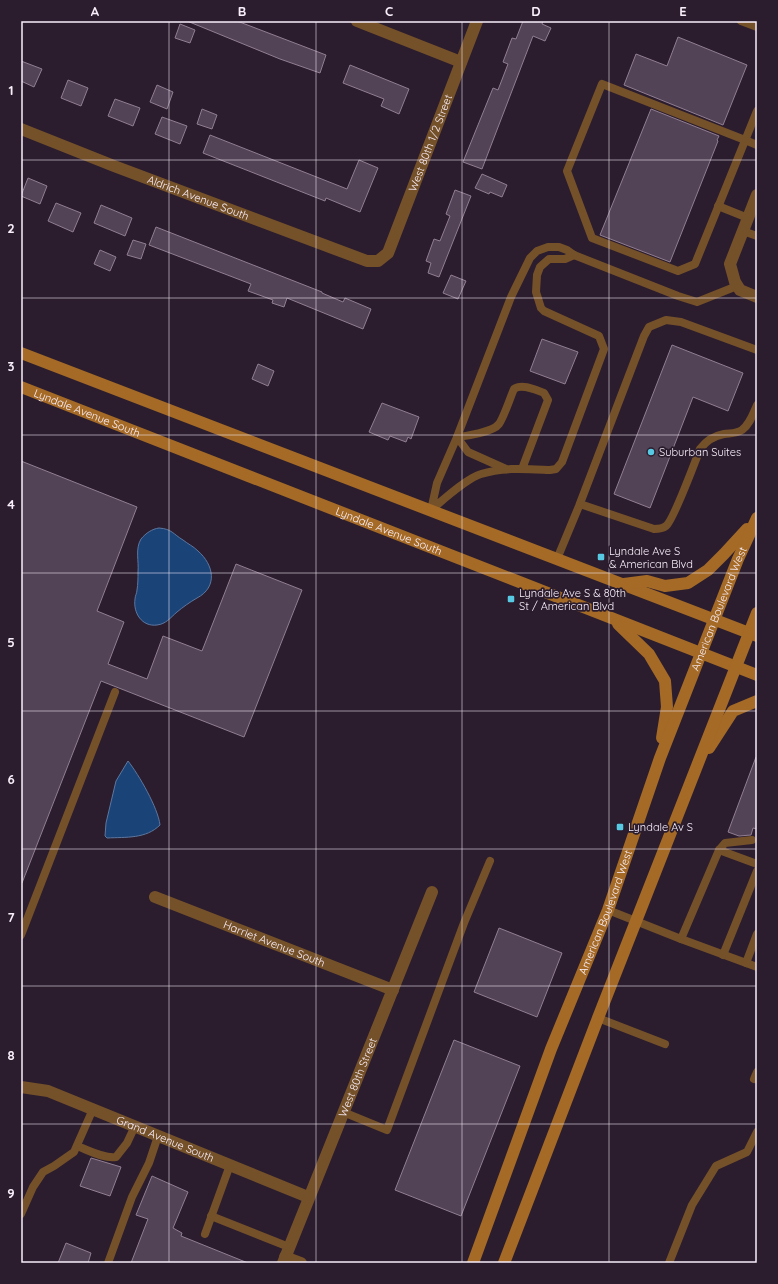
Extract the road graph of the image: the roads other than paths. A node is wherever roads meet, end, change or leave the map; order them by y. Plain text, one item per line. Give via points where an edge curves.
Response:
1 (357, 21) edge
2 (477, 21) edge
3 (741, 21) edge
4 (757, 27) edge
5 (461, 62) junction
6 (757, 111) edge
7 (21, 129) edge
8 (745, 140) junction
9 (757, 145) edge
10 (757, 195) edge
11 (718, 206) junction
12 (748, 218) junction
13 (743, 231) junction
14 (757, 236) edge
15 (574, 255) junction
16 (378, 261) joint
17 (736, 284) junction
18 (757, 297) edge
19 (757, 350) edge
20 (21, 353) edge
21 (21, 387) edge
22 (757, 405) edge
23 (457, 437) junction
24 (506, 469) junction
25 (522, 469) junction
26 (580, 504) junction
27 (431, 510) junction
28 (757, 518) edge
29 (557, 559) junction
30 (622, 584) junction
31 (757, 613) edge
32 (714, 619) junction
33 (614, 620) junction
34 (753, 634) edge
35 (701, 654) junction
36 (736, 667) junction
37 (757, 675) edge
38 (115, 692) dead end
39 (757, 701) edge
40 (660, 758) junction
41 (694, 771) junction
42 (752, 840) dead end
43 (719, 850) junction
44 (490, 861) dead end
45 (757, 864) edge
46 (757, 871) edge
47 (432, 892) dead end
48 (155, 897) dead end
49 (608, 910) junction
50 (636, 921) junction
51 (21, 934) edge
52 (757, 934) edge
53 (681, 940) junction
54 (723, 955) junction
55 (746, 963) junction
56 (757, 967) edge
57 (393, 990) junction
58 (598, 1018) junction
59 (665, 1044) dead end
60 (21, 1087) edge
61 (93, 1109) junction
62 (343, 1112) junction
63 (135, 1126) junction
64 (757, 1132) edge
65 (158, 1136) junction
66 (77, 1146) junction
67 (230, 1165) junction
68 (308, 1197) junction
69 (21, 1214) edge
70 (212, 1216) junction
71 (205, 1234) dead end
72 (512, 1243) junction
73 (286, 1256) edge
74 (108, 1263) edge
75 (301, 1263) edge
76 (473, 1263) edge
77 (504, 1263) edge
78 (511, 1263) edge
79 (669, 1263) edge

1 - 5 street
2 - 5 street, West 80th 1/2 Street
3 - 4 lane
5 - 16 street, West 80th 1/2 Street via 388,253
6 - 8 lane
7 - 16 street, Aldrich Avenue South via 367,261
8 - 9 lane
8 - 11 lane
8 - 11 lane via 602,84 567,171 592,238 678,271 695,264
10 - 12 street
11 - 12 lane
12 - 13 street
13 - 14 lane
13 - 17 street via 730,264
15 - 17 lane via 697,302
15 - 23 lane via 559,247 548,247 537,251 530,258 511,297
15 - 25 lane via 565,259 549,258 540,267 536,275 538,302 544,312 598,336 604,349 562,462 556,469
17 - 18 street via 740,290
19 - 26 lane via 681,322 666,320 649,327
20 - 27 main road
21 - 33 main road, Lyndale Avenue South
22 - 26 lane via 750,422 743,430 736,434 716,436 700,449 674,512 665,527 654,529
23 - 24 lane via 468,452
23 - 25 lane via 469,436 499,424 517,387 522,386 544,393 548,402
23 - 27 lane via 437,483
24 - 25 lane
24 - 27 lane via 480,474
26 - 29 lane
27 - 29 main road
28 - 30 main road via 708,570 688,583 665,586 647,581
28 - 32 main road, American Boulevard West
29 - 30 main road
30 - 32 main road
31 - 34 main road
32 - 34 main road
32 - 35 main road, American Boulevard West
33 - 35 main road, Lyndale Avenue South
33 - 40 main road via 649,654 665,680 667,707
34 - 36 main road
35 - 36 main road, Lyndale Avenue South
35 - 40 main road, American Boulevard West
36 - 37 main road, Lyndale Avenue South
36 - 41 main road
38 - 51 lane
39 - 41 main road via 733,710
40 - 49 main road, American Boulevard West
41 - 50 main road
42 - 43 lane via 725,843
43 - 45 lane
43 - 53 lane
44 - 62 lane via 464,923 387,1130
46 - 54 lane
47 - 57 street, West 80th Street
48 - 57 street, Harriet Avenue South
49 - 50 lane
49 - 76 main road, American Boulevard West via 551,1049
50 - 53 lane
50 - 58 main road
52 - 55 lane
53 - 54 lane
54 - 55 lane
55 - 56 lane
57 - 62 street, West 80th Street
58 - 59 lane
58 - 72 main road
60 - 61 street, Grand Avenue South via 48,1091
61 - 63 street, Grand Avenue South
61 - 66 lane
62 - 68 street, West 80th Street
63 - 65 street, Grand Avenue South
63 - 66 lane via 127,1143 116,1157 104,1156
64 - 79 lane via 747,1152 716,1166 692,1205
65 - 67 street, Grand Avenue South
65 - 74 lane
66 - 69 lane via 74,1152 43,1172
67 - 68 street, Grand Avenue South
67 - 70 lane
68 - 73 street, West 80th Street
70 - 71 lane
70 - 73 lane
72 - 77 main road
72 - 78 main road
73 - 75 street

